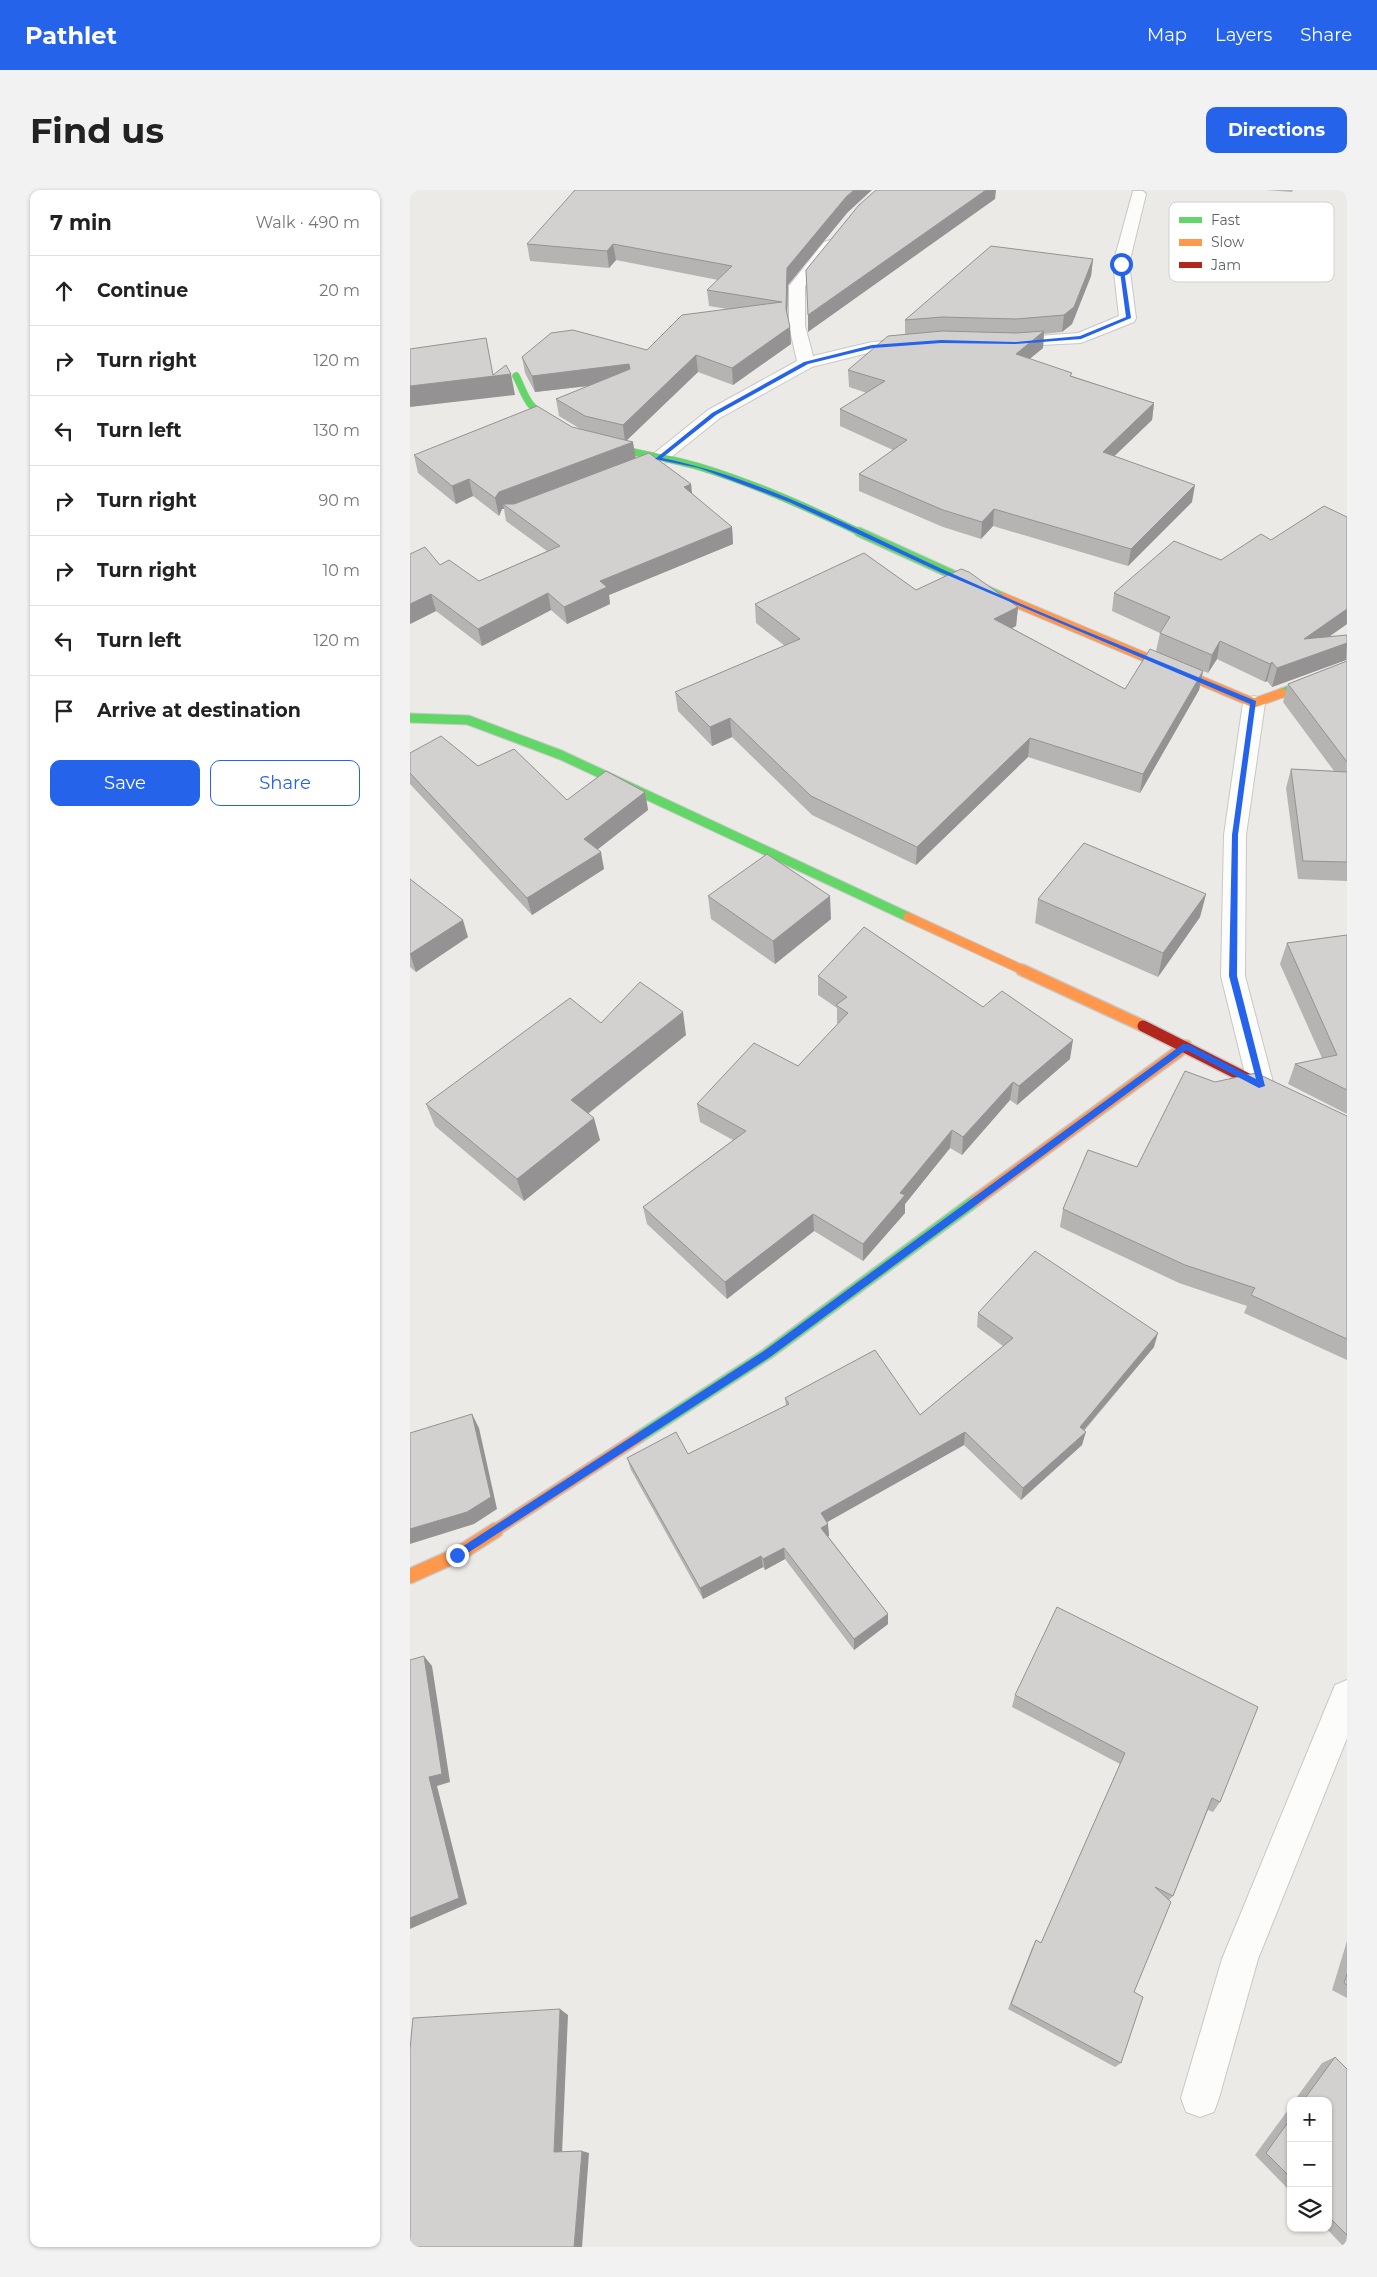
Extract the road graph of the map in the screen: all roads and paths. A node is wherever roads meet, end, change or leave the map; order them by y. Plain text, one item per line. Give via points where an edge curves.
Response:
1 (1138, 194) dead end
2 (840, 233) edge
3 (931, 342) edge
4 (987, 342) edge
5 (806, 363) junction
6 (516, 376) dead end
7 (658, 459) junction
8 (612, 476) edge
9 (1347, 669) edge
10 (1254, 703) junction
11 (410, 718) edge
12 (1186, 1046) junction
13 (1261, 1086) junction
14 (1287, 1098) edge
15 (410, 1576) edge
16 (1347, 1697) edge
17 (1200, 2098) dead end

1 - 4 street via 1121,264 1128,318 1081,338
2 - 5 street via 797,286 797,326
3 - 5 street via 872,347
5 - 7 street via 714,414
6 - 7 street via 532,405 558,426 581,439
7 - 8 street
7 - 10 street via 700,467 791,500 942,571
9 - 10 street
10 - 13 street via 1235,835 1233,976
11 - 12 street via 468,720 561,755
12 - 13 street
12 - 15 street via 767,1354 457,1555
13 - 14 street
16 - 17 street via 1240,1959

